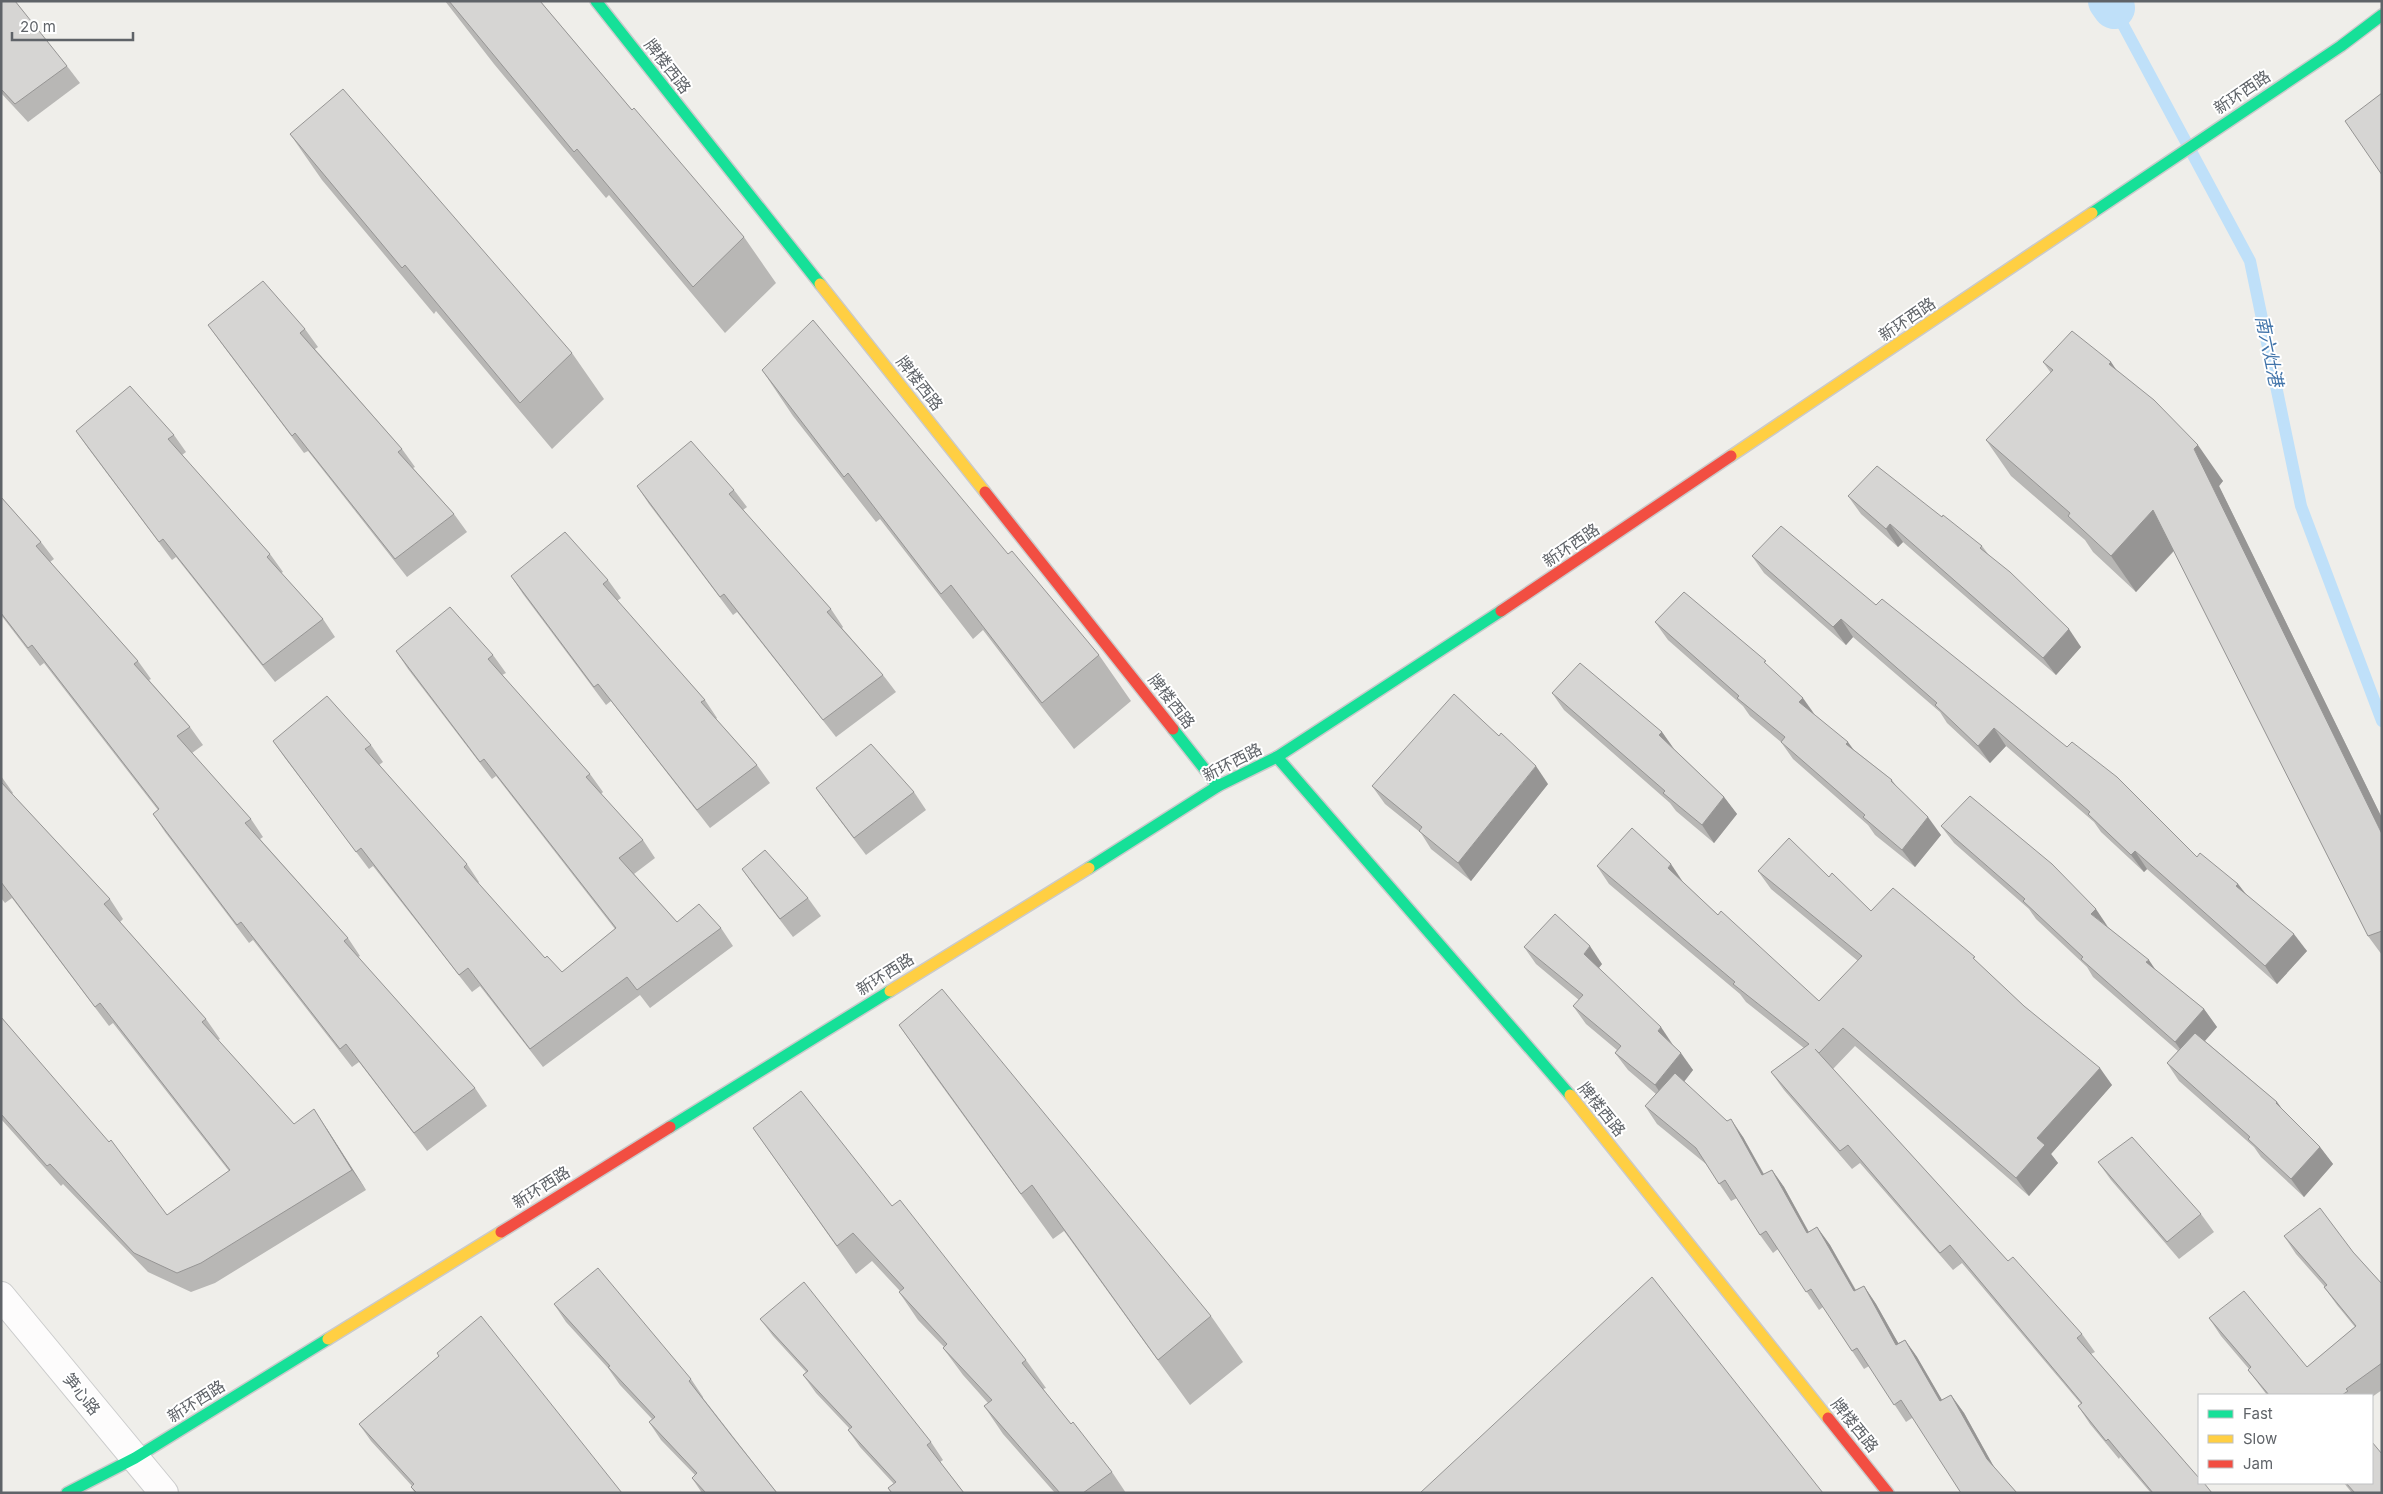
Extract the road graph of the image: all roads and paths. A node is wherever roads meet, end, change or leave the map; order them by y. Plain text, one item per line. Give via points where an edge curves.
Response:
1 (596, 1) edge
2 (2382, 15) edge
3 (1277, 757) junction
4 (1218, 786) junction
5 (1, 1296) edge
6 (135, 1458) junction
7 (67, 1493) edge
8 (164, 1493) edge
9 (1888, 1493) edge

1 - 4 street, 牌楼西路
2 - 3 street, 新环西路 via 2341,46 1529,592
3 - 4 street, 新环西路
3 - 9 street, 牌楼西路 via 1560,1082
4 - 6 street, 新环西路
5 - 6 street, 笋心路
6 - 7 street, 新环西路
6 - 8 street, 笋心路

